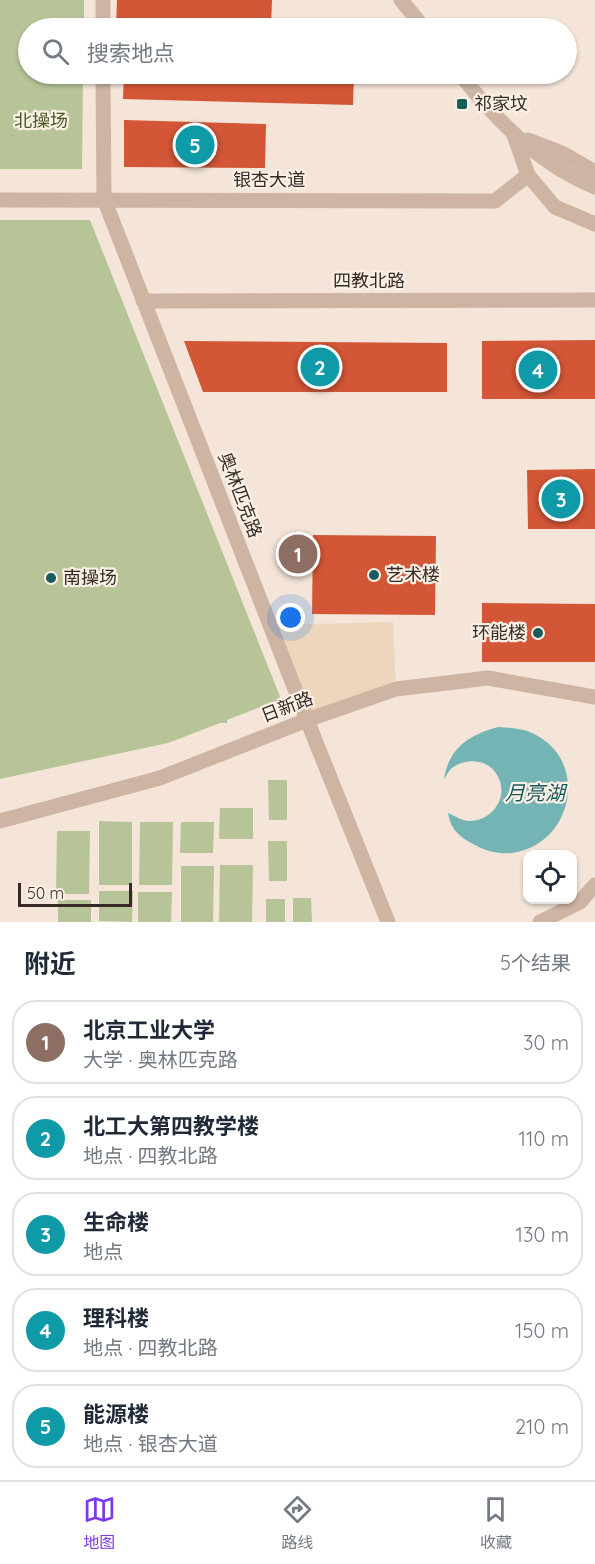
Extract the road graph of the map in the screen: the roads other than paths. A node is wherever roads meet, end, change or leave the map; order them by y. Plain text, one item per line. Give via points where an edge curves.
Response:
1 (103, 0) edge
2 (401, 0) edge
3 (103, 18) edge
4 (416, 18) edge
5 (103, 84) edge
6 (468, 84) edge
7 (514, 135) junction
8 (595, 172) edge
9 (528, 175) junction
10 (595, 187) edge
11 (104, 199) junction
12 (0, 200) edge
13 (595, 224) edge
14 (595, 300) edge
15 (144, 301) junction
16 (595, 697) edge
17 (307, 720) junction
18 (0, 821) edge
19 (595, 885) edge
20 (388, 922) edge
21 (540, 922) edge

1 - 3 street
2 - 4 street
5 - 11 street, 奥林匹克路
6 - 7 street
7 - 8 street via 562,153
7 - 9 street
7 - 10 street via 548,161
9 - 11 street, 银杏大道 via 495,201
9 - 13 street via 555,207
11 - 12 street, 银杏大道
11 - 15 street, 奥林匹克路
14 - 15 street, 四教北路
15 - 17 street, 奥林匹克路
16 - 17 street, 日新路 via 488,678 396,689
17 - 18 street, 日新路 via 160,778
17 - 20 street, 奥林匹克路
19 - 21 street via 580,902

